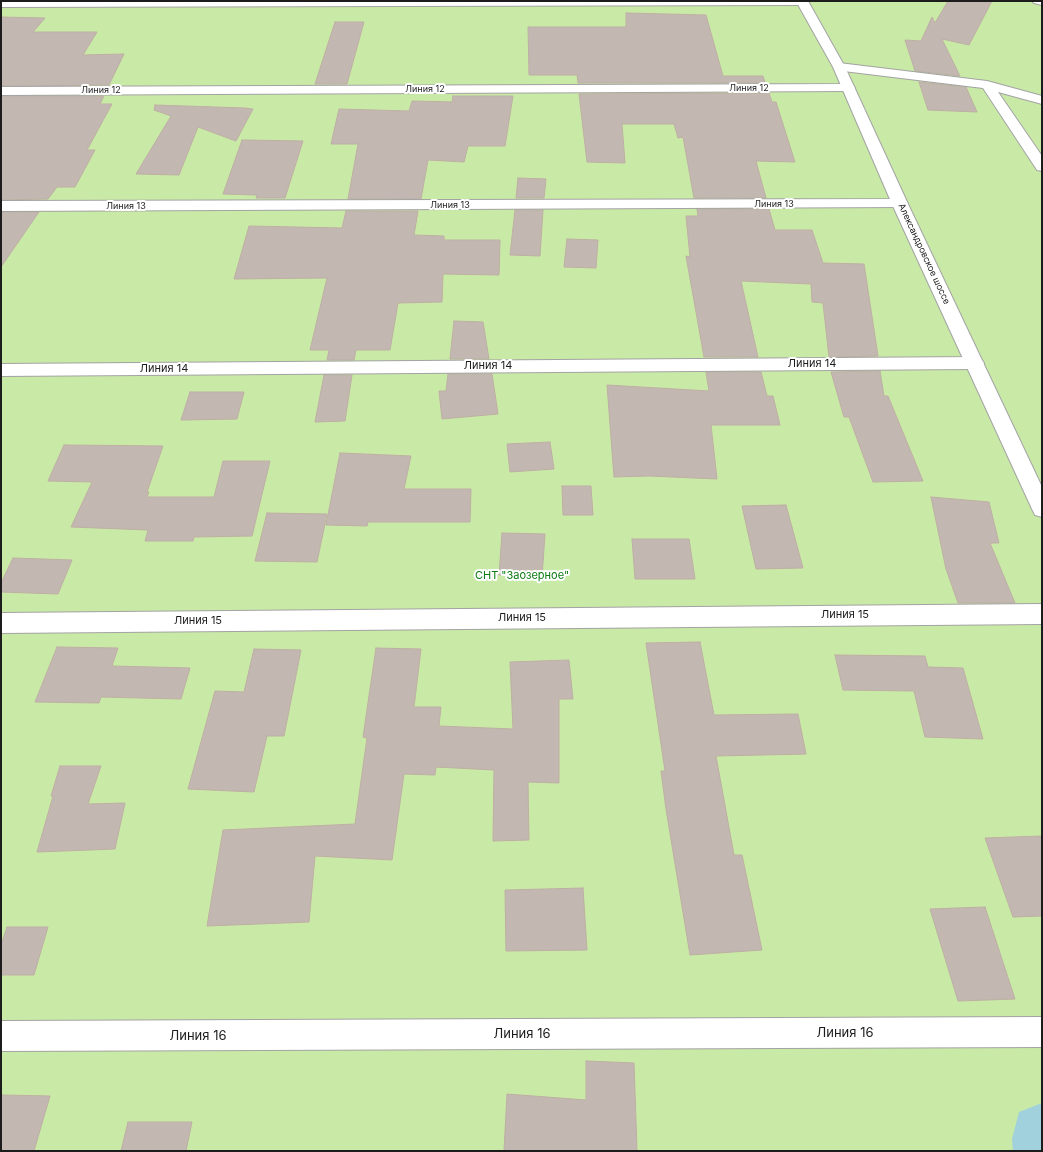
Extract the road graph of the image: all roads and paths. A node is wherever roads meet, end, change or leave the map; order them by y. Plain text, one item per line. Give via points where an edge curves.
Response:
1 (1038, 1) edge
2 (802, 2) edge
3 (1042, 2) edge
4 (1, 4) edge
5 (839, 67) junction
6 (987, 84) junction
7 (848, 88) junction
8 (1, 90) edge
9 (1042, 100) edge
10 (1042, 167) edge
11 (900, 204) junction
12 (1, 206) edge
13 (975, 362) junction
14 (1, 370) edge
15 (1042, 509) edge
16 (1042, 614) edge
17 (1, 623) edge
18 (1042, 1032) edge
19 (1, 1036) edge

1 - 3 street
2 - 4 street
2 - 5 street, Александровское шоссе
5 - 6 street
5 - 7 street, Александровское шоссе
6 - 9 street
6 - 10 street
7 - 8 street, Линия 12
7 - 11 street, Александровское шоссе
11 - 12 street, Линия 13
11 - 13 street, Александровское шоссе
13 - 14 street, Линия 14
13 - 15 street, Александровское шоссе
16 - 17 street, Линия 15
18 - 19 street, Линия 16

